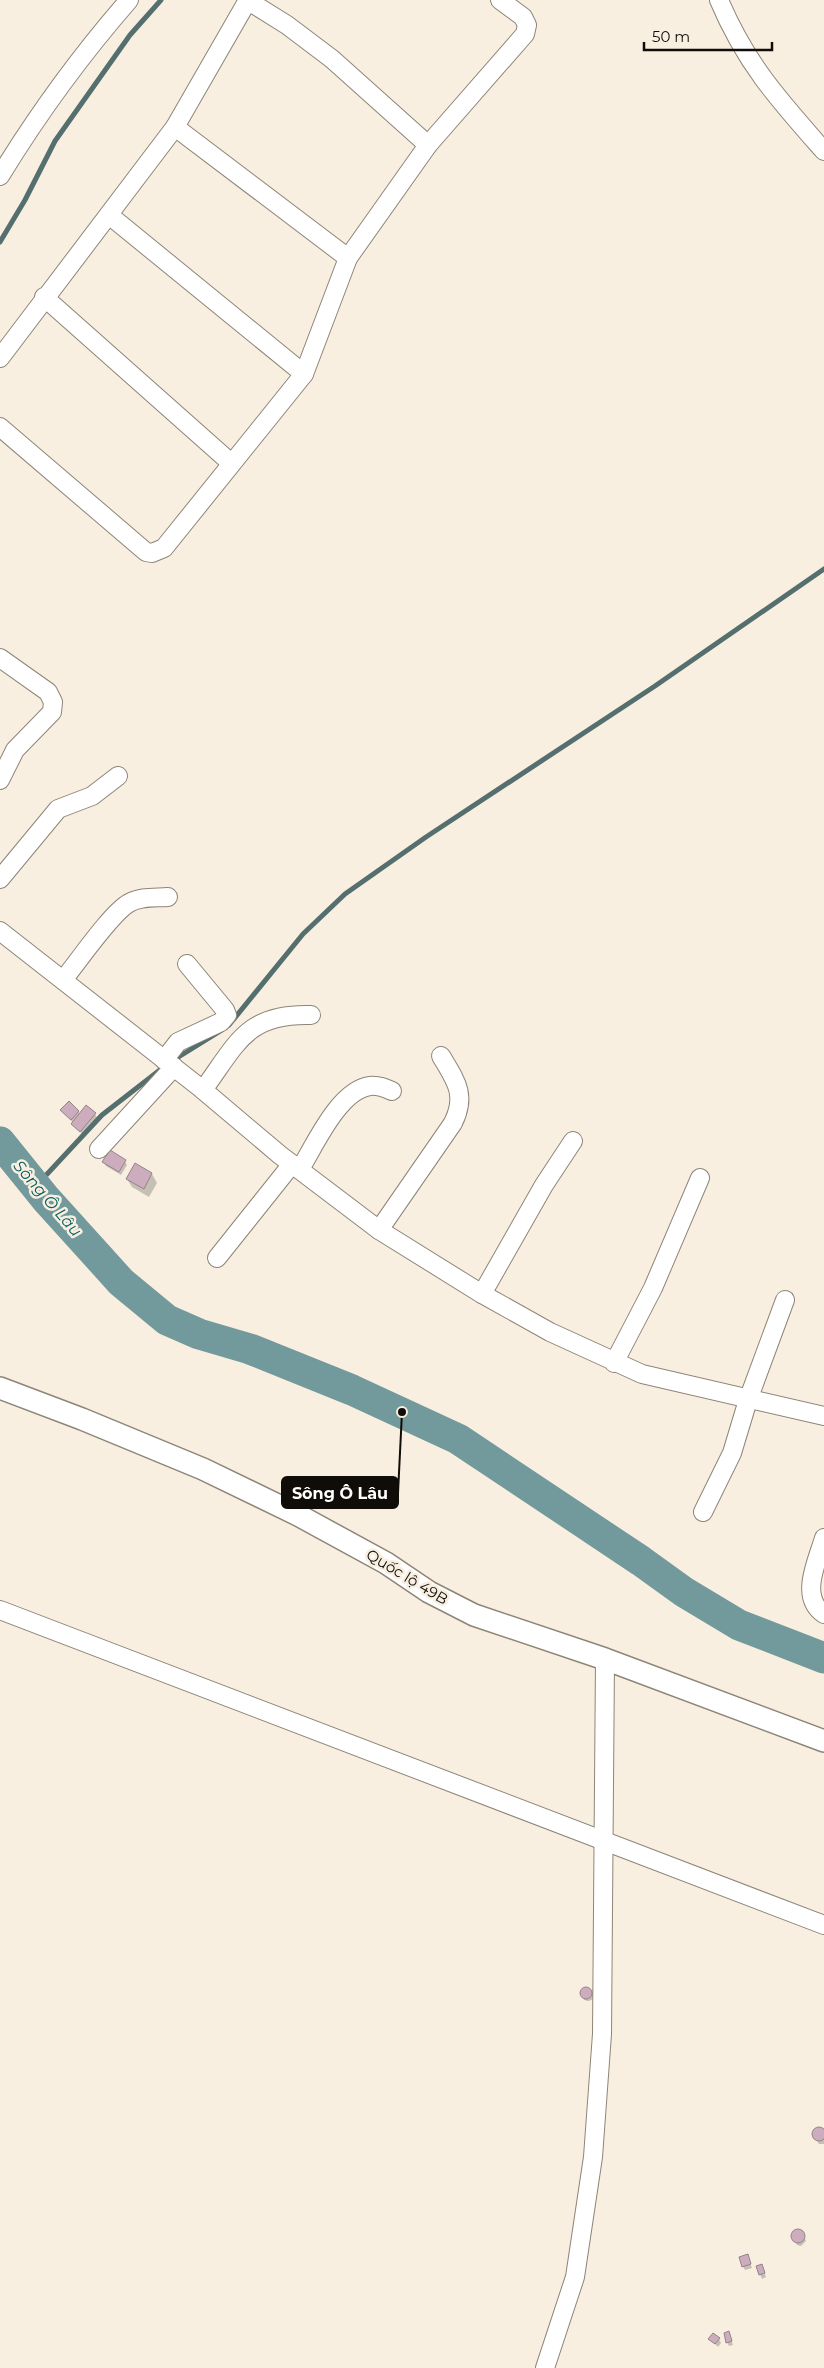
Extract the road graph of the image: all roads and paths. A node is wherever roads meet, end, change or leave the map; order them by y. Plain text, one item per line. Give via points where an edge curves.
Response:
1 (129, 0) edge
2 (248, 0) edge
3 (500, 0) edge
4 (719, 0) edge
5 (175, 127) junction
6 (428, 145) junction
7 (824, 151) edge
8 (0, 176) edge
9 (109, 215) junction
10 (348, 258) junction
11 (44, 297) junction
12 (0, 358) edge
13 (304, 374) junction
14 (0, 426) edge
15 (231, 463) junction
16 (0, 658) edge
17 (118, 776) dead end
18 (0, 780) edge
19 (0, 879) edge
20 (168, 897) dead end
21 (0, 931) edge
22 (188, 964) dead end
23 (63, 980) junction
24 (311, 1015) dead end
25 (441, 1056) dead end
26 (169, 1063) junction
27 (203, 1090) junction
28 (392, 1091) dead end
29 (573, 1141) dead end
30 (99, 1149) dead end
31 (296, 1166) junction
32 (700, 1178) dead end
33 (379, 1230) junction
34 (217, 1258) dead end
35 (482, 1294) junction
36 (785, 1300) dead end
37 (614, 1363) junction
38 (0, 1388) edge
39 (748, 1400) junction
40 (824, 1416) edge
41 (703, 1512) dead end
42 (824, 1538) edge
43 (0, 1610) edge
44 (824, 1614) edge
45 (605, 1659) junction
46 (824, 1741) edge
47 (604, 1840) junction
48 (824, 1925) edge
49 (545, 2368) edge

1 - 8 street via 90,44
2 - 5 street
2 - 6 street via 332,59
3 - 6 street via 523,17 526,34
4 - 7 street via 757,72
5 - 9 street
5 - 10 street
6 - 10 street
9 - 11 street
9 - 13 street
10 - 13 street
11 - 12 street
11 - 15 street
13 - 15 street
14 - 15 street via 146,552 152,553 164,548
16 - 18 street via 48,692 54,702 52,712 15,750
17 - 19 street via 92,796 58,810
20 - 23 street via 145,898 130,903
21 - 23 street
22 - 26 street via 227,1015 221,1022 178,1042
23 - 26 street
24 - 27 street via 291,1014 256,1025 242,1038
25 - 33 street via 460,1092 458,1113
26 - 27 street
26 - 30 street
27 - 31 street
28 - 31 street via 370,1086 347,1096
29 - 35 street
31 - 33 street
31 - 34 street
32 - 37 street via 653,1288
33 - 35 street
35 - 37 street
36 - 39 street
37 - 39 street via 642,1374
38 - 45 main road, Quốc lộ 49B via 203,1468 298,1515 474,1615
39 - 40 street
39 - 41 street via 732,1453
42 - 44 street via 811,1584 814,1604
43 - 47 street
45 - 46 main road, Quốc lộ 49B
45 - 47 street
47 - 48 street
47 - 49 street via 602,2034 593,2157 575,2277

